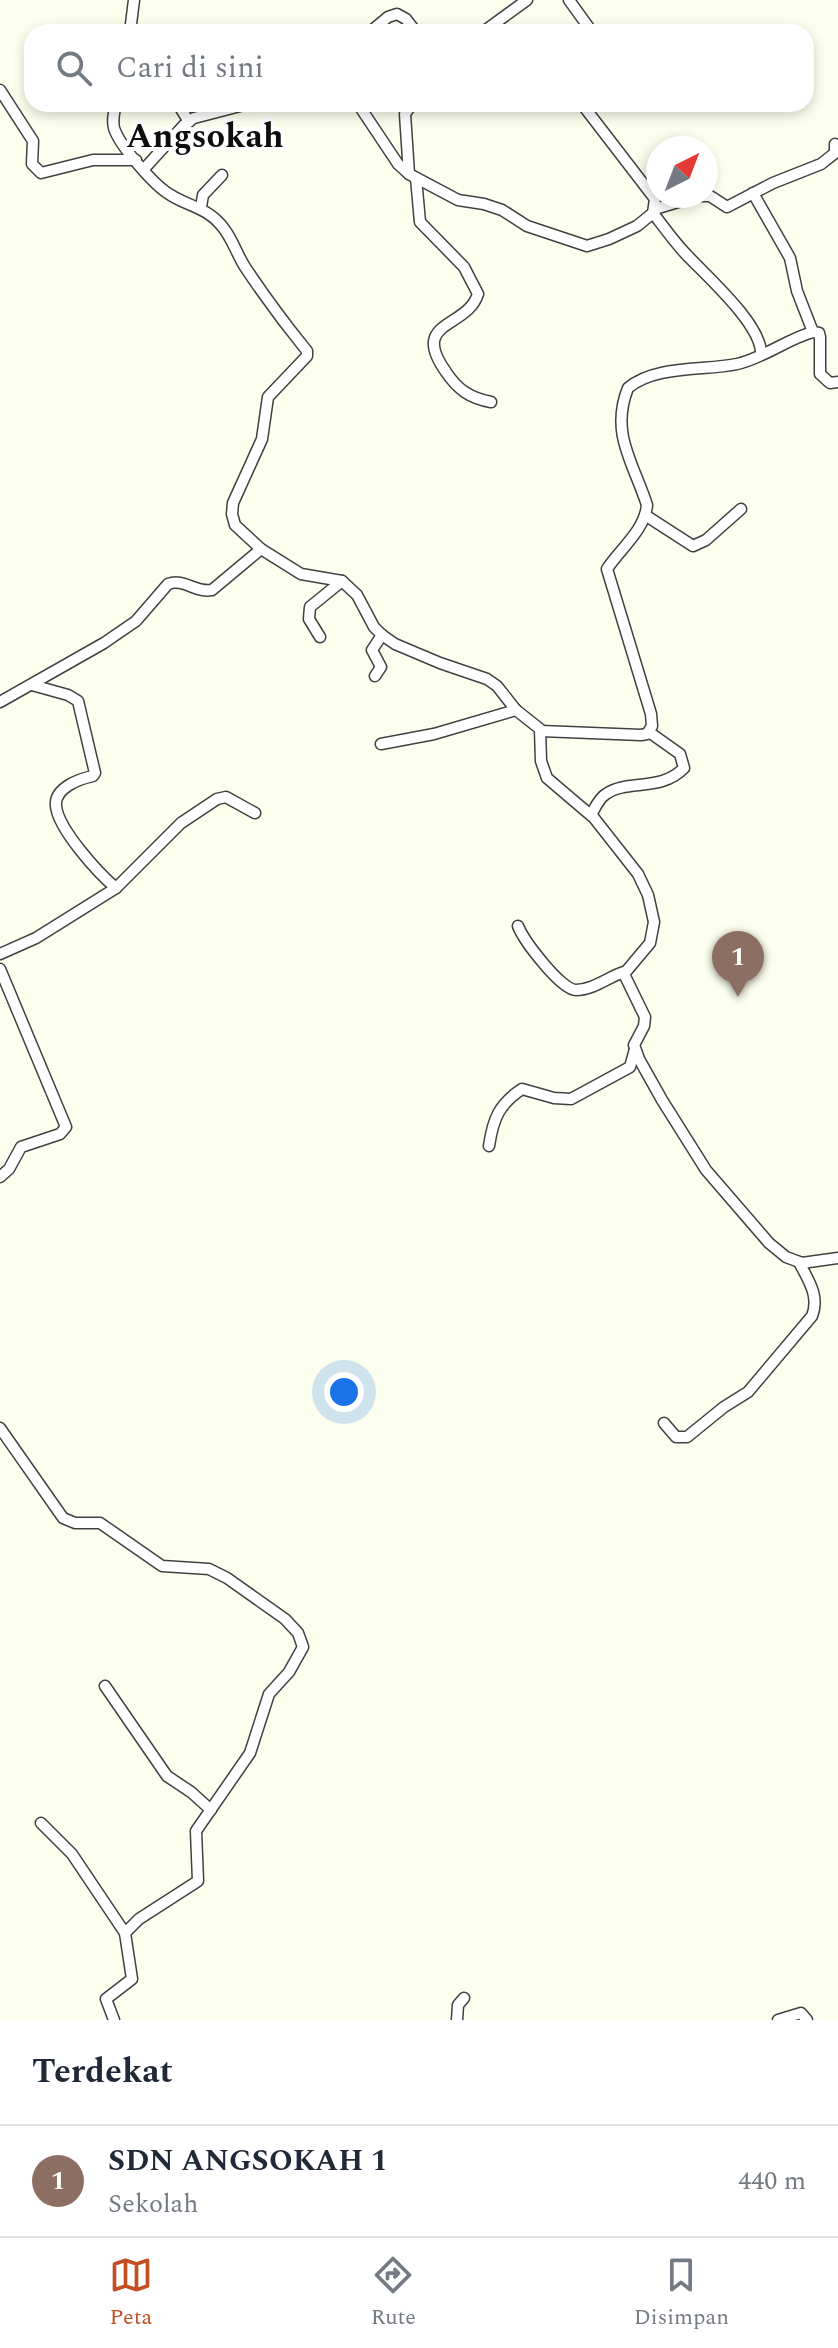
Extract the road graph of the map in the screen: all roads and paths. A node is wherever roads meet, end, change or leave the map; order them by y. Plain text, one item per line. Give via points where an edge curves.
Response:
1 (134, 0) edge
2 (527, 0) edge
3 (569, 0) edge
4 (131, 24) edge
5 (380, 24) edge
6 (410, 24) edge
7 (494, 24) edge
8 (586, 24) edge
9 (0, 90) edge
10 (115, 112) edge
11 (183, 112) edge
12 (212, 112) edge
13 (363, 112) edge
14 (406, 112) edge
15 (588, 112) edge
16 (189, 122) junction
17 (117, 136) junction
18 (835, 144) dead end
19 (131, 145) dead end
20 (136, 160) junction
21 (144, 169) junction
22 (222, 175) dead end
23 (412, 176) junction
24 (753, 193) junction
25 (718, 201) edge
26 (201, 207) junction
27 (663, 208) edge
28 (654, 211) junction
29 (813, 332) junction
30 (761, 354) junction
31 (838, 382) edge
32 (491, 402) dead end
33 (741, 509) dead end
34 (645, 515) junction
35 (261, 549) junction
36 (342, 581) junction
37 (382, 635) junction
38 (320, 637) dead end
39 (375, 676) dead end
40 (32, 685) junction
41 (0, 702) edge
42 (516, 710) junction
43 (541, 731) junction
44 (649, 732) junction
45 (381, 744) dead end
46 (255, 813) dead end
47 (591, 815) junction
48 (116, 888) junction
49 (518, 926) dead end
50 (0, 954) edge
51 (0, 969) edge
52 (624, 972) junction
53 (635, 1049) junction
54 (489, 1146) dead end
55 (0, 1177) edge
56 (838, 1258) edge
57 (799, 1262) junction
58 (664, 1423) dead end
59 (0, 1428) edge
60 (105, 1686) dead end
61 (211, 1810) junction
62 (41, 1823) dead end
63 (125, 1933) junction
64 (464, 1998) dead end
65 (114, 2020) edge
66 (457, 2020) edge
67 (778, 2020) edge
68 (807, 2020) edge

1 - 4 street
2 - 7 street
3 - 8 street
5 - 6 street via 397,14
9 - 20 street via 33,141 32,164 41,173 93,160
10 - 17 street
11 - 16 street
12 - 16 street
13 - 23 street via 385,148
14 - 23 street
15 - 28 street via 655,199
16 - 21 street
17 - 19 street
17 - 20 street
18 - 24 street via 835,153 821,164
20 - 21 street
21 - 26 street via 168,194
22 - 26 street via 203,195
23 - 28 street via 458,200 502,210 527,226 587,246 637,226
23 - 32 street via 420,222 464,267 478,294 469,308 441,328 433,340 434,351 465,395
24 - 25 street via 727,207
24 - 29 street via 790,258
26 - 35 street via 228,233 244,266 307,351 268,397 262,439 233,503 235,525
27 - 28 street
28 - 30 street via 757,336
29 - 30 street
29 - 31 street via 821,341 820,374 830,383
30 - 34 street via 732,365 679,370 628,388 620,427 647,505
33 - 34 street via 693,546
34 - 44 street via 607,569 651,714
35 - 36 street via 307,577
35 - 40 street via 212,590 168,584 136,621
36 - 37 street
36 - 38 street via 310,607 309,619
37 - 39 street via 372,650 381,667
37 - 42 street via 487,679
40 - 41 street
40 - 48 street via 78,701 95,773 69,784 55,805 86,857
42 - 43 street
42 - 45 street
43 - 44 street
43 - 47 street via 547,778
44 - 47 street via 680,754 684,768 668,779 609,792
46 - 48 street via 220,797 181,823
47 - 52 street via 638,874 654,919 648,947
48 - 50 street
49 - 52 street via 570,990 586,989
51 - 55 street via 66,1127 21,1147
52 - 53 street via 645,1017
53 - 54 street via 630,1067 571,1099 522,1089 495,1115
53 - 57 street via 706,1170 769,1243
56 - 57 street
57 - 58 street via 814,1293 815,1309 764,1376 687,1437 676,1437
59 - 61 street via 63,1518 100,1523 166,1567 213,1571 253,1594 298,1633 302,1651 269,1694 250,1753
60 - 61 street via 167,1776
61 - 63 street via 196,1831 198,1881
62 - 63 street via 72,1854
63 - 65 street via 132,1979 106,1999
64 - 66 street
67 - 68 street via 796,2013

